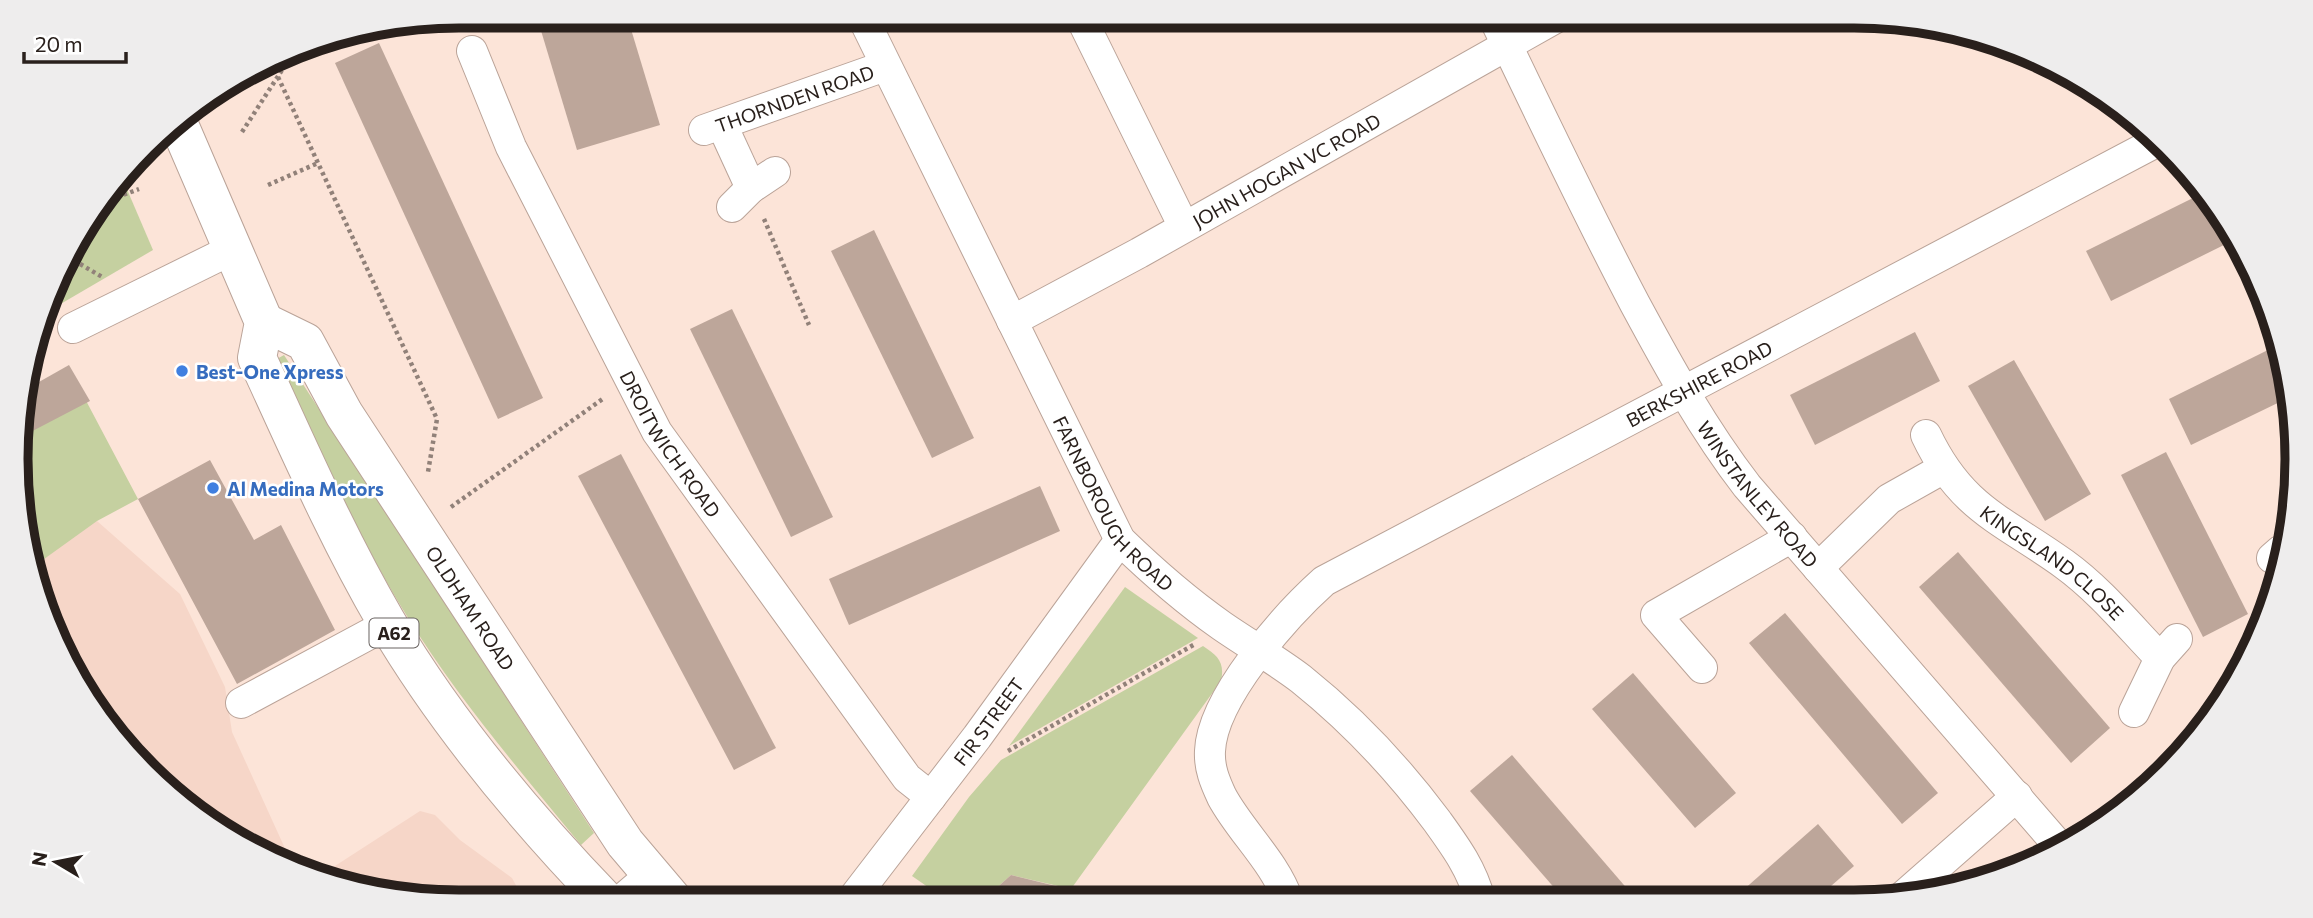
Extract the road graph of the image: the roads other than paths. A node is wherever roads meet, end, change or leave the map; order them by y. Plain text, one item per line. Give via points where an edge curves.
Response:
1 (868, 28) edge
2 (1086, 28) edge
3 (1499, 28) edge
4 (1535, 28) edge
5 (1506, 43) junction
6 (472, 51) dead end
7 (885, 66) junction
8 (181, 130) edge
9 (2150, 145) edge
10 (753, 189) road end
11 (1184, 227) junction
12 (231, 250) junction
13 (1012, 321) junction
14 (264, 322) junction
15 (73, 328) dead end
16 (1682, 391) junction
17 (1926, 435) dead end
18 (1944, 468) junction
19 (1792, 537) junction
20 (1120, 540) junction
21 (1818, 568) junction
22 (388, 624) junction
23 (1262, 652) junction
24 (1702, 668) dead end
25 (242, 703) dead end
26 (2134, 712) dead end
27 (2017, 796) junction
28 (931, 797) junction
29 (2055, 841) edge
30 (645, 869) junction
31 (1916, 885) edge
32 (595, 890) edge
33 (621, 890) edge
34 (664, 890) edge
35 (859, 890) edge
36 (1283, 890) edge
37 (1478, 890) edge

1 - 7 street, FARNBOROUGH ROAD
2 - 11 street
3 - 5 street, WINSTANLEY ROAD
4 - 5 street, JOHN HOGAN VC ROAD
5 - 11 street, JOHN HOGAN VC ROAD
5 - 16 street, WINSTANLEY ROAD
6 - 28 street, DROITWICH ROAD via 511,147 657,432 907,778
7 - 10 street, THORNDEN ROAD via 713,127
7 - 13 street, FARNBOROUGH ROAD
8 - 12 highway
9 - 16 street, BERKSHIRE ROAD
11 - 13 street, JOHN HOGAN VC ROAD
12 - 14 highway
12 - 15 street
13 - 20 street, FARNBOROUGH ROAD
14 - 22 highway, A62 via 257,358 320,494
14 - 30 highway, OLDHAM ROAD via 305,342 344,414
16 - 19 street, WINSTANLEY ROAD via 1735,471
16 - 23 street, BERKSHIRE ROAD via 1324,581
17 - 18 street, KINGSLAND CLOSE
18 - 21 street via 1889,499
18 - 26 street, KINGSLAND CLOSE via 1980,509 2077,575 2168,648
19 - 21 street, WINSTANLEY ROAD
19 - 24 street via 1656,615
20 - 23 street, FARNBOROUGH ROAD via 1153,572
20 - 28 street, FIR STREET
21 - 27 street, WINSTANLEY ROAD
22 - 25 street
22 - 32 highway, A62 via 492,770
23 - 36 street, BERKSHIRE ROAD via 1224,708 1210,748 1210,767 1234,817
23 - 37 street, FARNBOROUGH ROAD via 1337,711 1410,787 1460,852
27 - 29 street, WINSTANLEY ROAD
27 - 31 street
28 - 35 street, FIR STREET
30 - 33 lane
30 - 34 highway, OLDHAM ROAD

